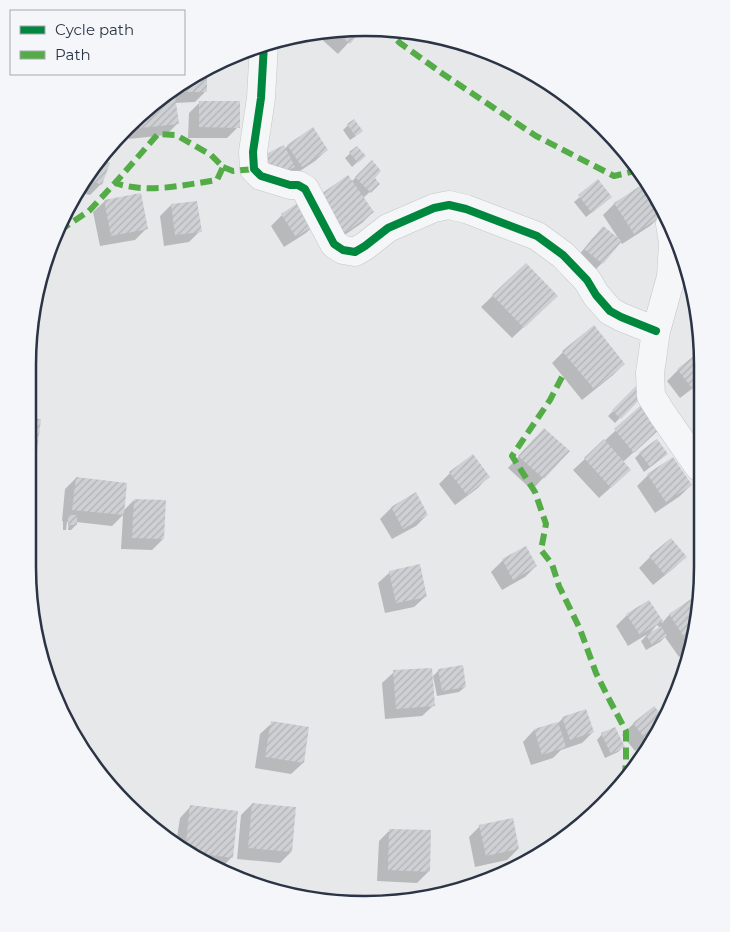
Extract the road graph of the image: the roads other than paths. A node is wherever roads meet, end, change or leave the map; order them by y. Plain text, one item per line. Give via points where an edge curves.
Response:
1 (264, 52) edge
2 (673, 249) edge
3 (656, 331) junction
4 (694, 460) edge

1 - 3 street via 254,168 261,176 305,189 334,244 355,252 388,228 434,208 449,205 466,209 537,236 563,254 588,280 610,311
2 - 3 street via 671,277
3 - 4 street via 650,373 651,396

